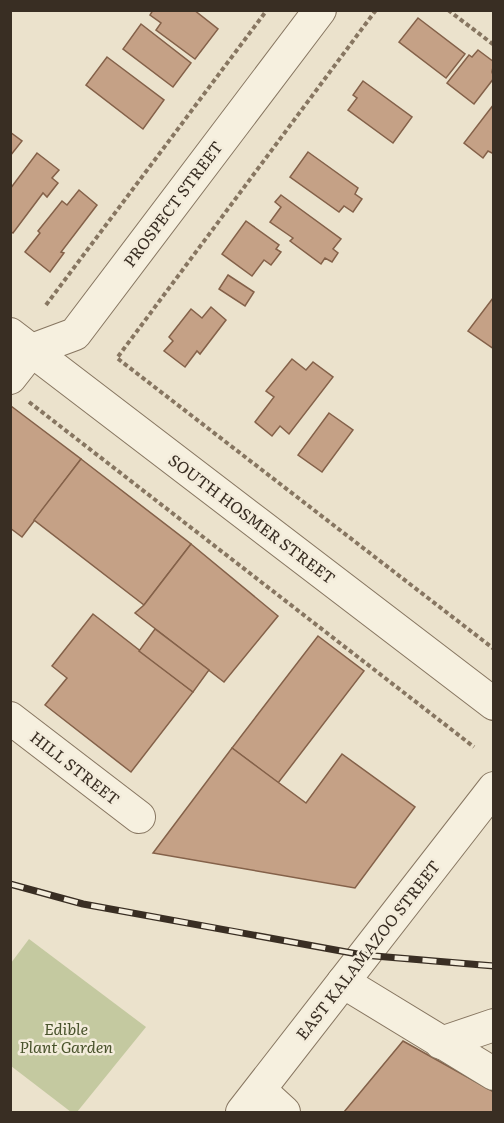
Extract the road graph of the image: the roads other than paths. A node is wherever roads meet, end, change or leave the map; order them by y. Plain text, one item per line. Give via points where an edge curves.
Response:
1 (320, 10) edge
2 (21, 342) edge
3 (19, 389) edge
4 (494, 704) edge
5 (10, 718) edge
6 (494, 788) edge
7 (139, 818) dead end
8 (343, 982) junction
9 (494, 1025) edge
10 (441, 1043) junction
11 (494, 1074) edge
12 (251, 1101) edge
13 (284, 1113) edge

1 - 2 street, PROSPECT STREET via 75,334
2 - 3 street
2 - 4 street, SOUTH HOSMER STREET
5 - 7 street, HILL STREET
6 - 8 street, EAST KALAMAZOO STREET
8 - 10 street
8 - 12 street, EAST KALAMAZOO STREET
9 - 10 street
10 - 11 street
12 - 13 street

